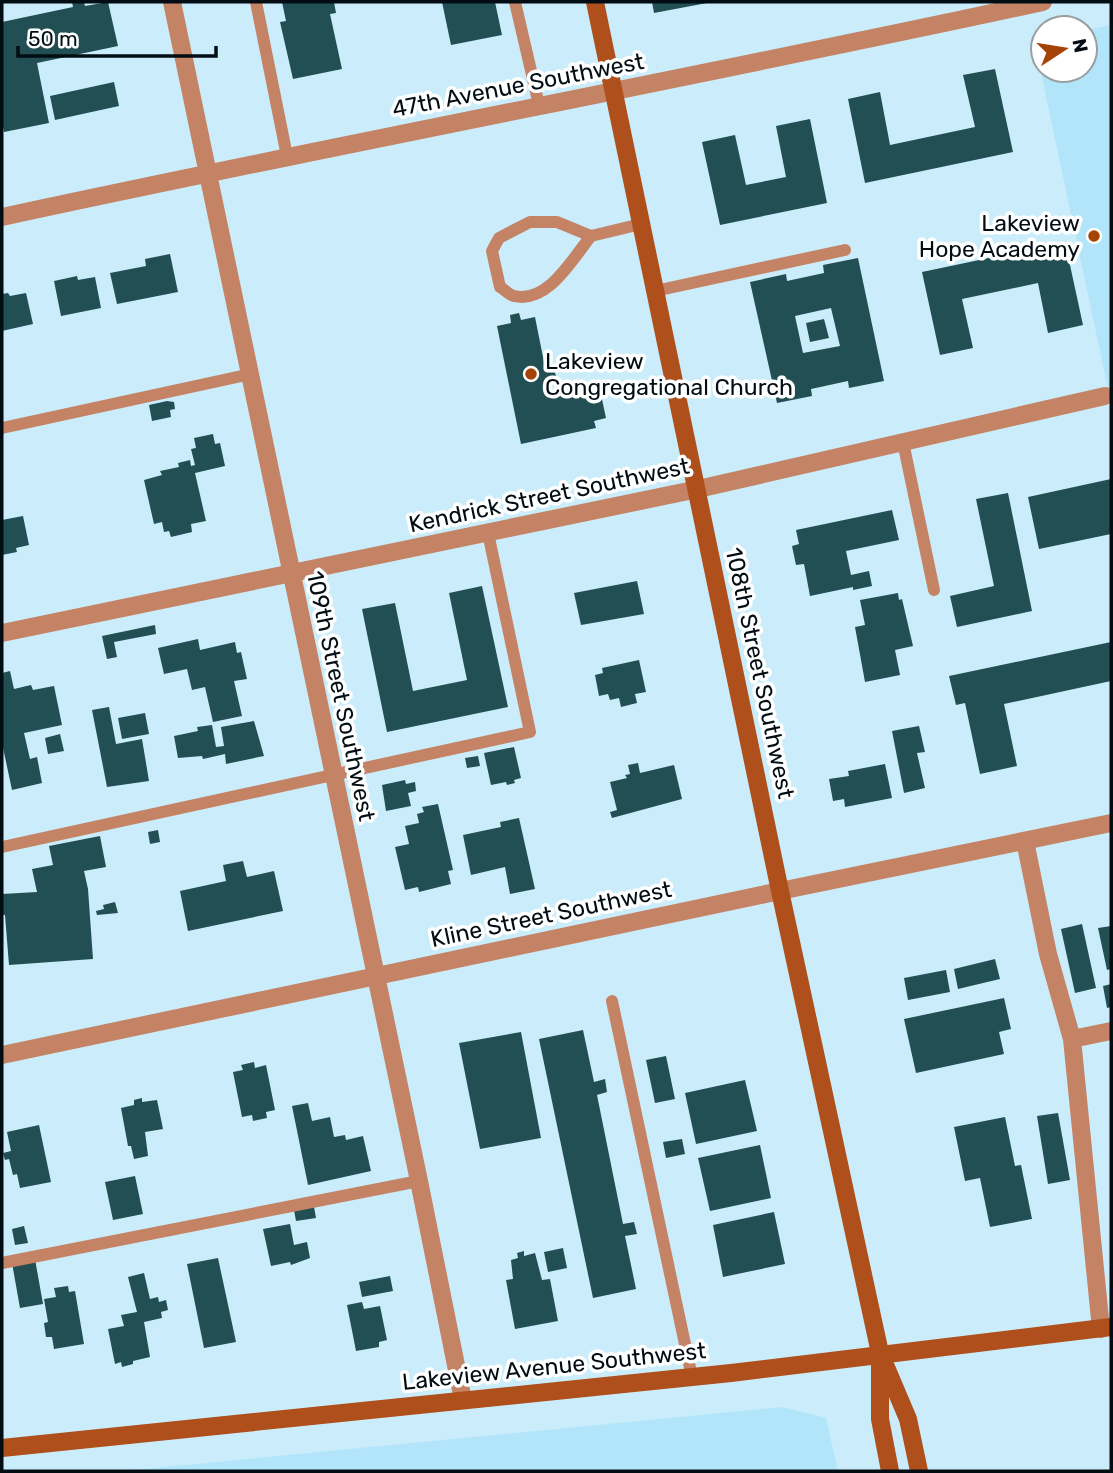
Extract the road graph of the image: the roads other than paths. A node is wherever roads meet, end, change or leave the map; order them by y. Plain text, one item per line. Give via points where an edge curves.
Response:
1 (172, 2) edge
2 (256, 2) edge
3 (515, 2) edge
4 (595, 2) edge
5 (1043, 2) edge
6 (613, 90) junction
7 (539, 105) junction
8 (287, 156) junction
9 (208, 173) junction
10 (2, 218) edge
11 (641, 224) junction
12 (591, 236) junction
13 (845, 250) dead end
14 (656, 291) junction
15 (251, 373) junction
16 (1108, 395) edge
17 (2, 428) edge
18 (903, 442) junction
19 (698, 489) junction
20 (488, 533) junction
21 (290, 574) junction
22 (934, 590) dead end
23 (2, 633) edge
24 (333, 776) junction
25 (1111, 823) edge
26 (1025, 841) junction
27 (2, 847) edge
28 (780, 891) junction
29 (377, 977) junction
30 (612, 1001) dead end
31 (1111, 1031) edge
32 (1072, 1039) junction
33 (2, 1055) edge
34 (419, 1181) junction
35 (2, 1263) edge
36 (1106, 1328) edge
37 (880, 1353) junction
38 (692, 1377) junction
39 (463, 1400) junction
40 (2, 1448) edge
41 (890, 1471) edge
42 (919, 1471) edge

1 - 9 street, 109th Street Southwest
2 - 8 lane
3 - 7 lane
4 - 6 street, 108th Street Southwest
5 - 6 street, 47th Avenue Southwest
6 - 7 street, 47th Avenue Southwest
6 - 11 street, 108th Street Southwest
7 - 8 street, 47th Avenue Southwest
8 - 9 street, 47th Avenue Southwest
9 - 10 street, 47th Avenue Southwest
9 - 15 street, 109th Street Southwest
11 - 12 lane
11 - 14 street, 108th Street Southwest
12 - 12 lane via 557,222 530,222 499,238 492,251 500,287 513,296 533,296 549,287
13 - 14 lane
14 - 19 street, 108th Street Southwest
15 - 17 lane
15 - 21 street, 109th Street Southwest
16 - 18 street, Kendrick Street Southwest
18 - 19 street, Kendrick Street Southwest
18 - 22 lane
19 - 20 street, Kendrick Street Southwest
19 - 28 street, 108th Street Southwest
20 - 21 street, Kendrick Street Southwest
20 - 24 lane via 530,732
21 - 23 street, Kendrick Street Southwest
21 - 24 street, 109th Street Southwest
24 - 27 lane
24 - 29 street, 109th Street Southwest
25 - 26 street, Kline Street Southwest
26 - 28 street, Kline Street Southwest
26 - 32 street via 1048,954
28 - 29 street, Kline Street Southwest
28 - 37 street, 108th Street Southwest
29 - 33 street, Kline Street Southwest
29 - 34 street, 109th Street Southwest
30 - 38 lane
31 - 32 street
32 - 36 street
34 - 35 lane
34 - 39 street, 109th Street Southwest
36 - 37 street, Lakeview Avenue Southwest
37 - 38 street, Lakeview Avenue Southwest
37 - 41 street, 108th Street Southwest via 880,1419
37 - 42 street, 108th Street Southwest via 908,1419
38 - 39 street, Lakeview Avenue Southwest
39 - 40 street, Lakeview Avenue Southwest

